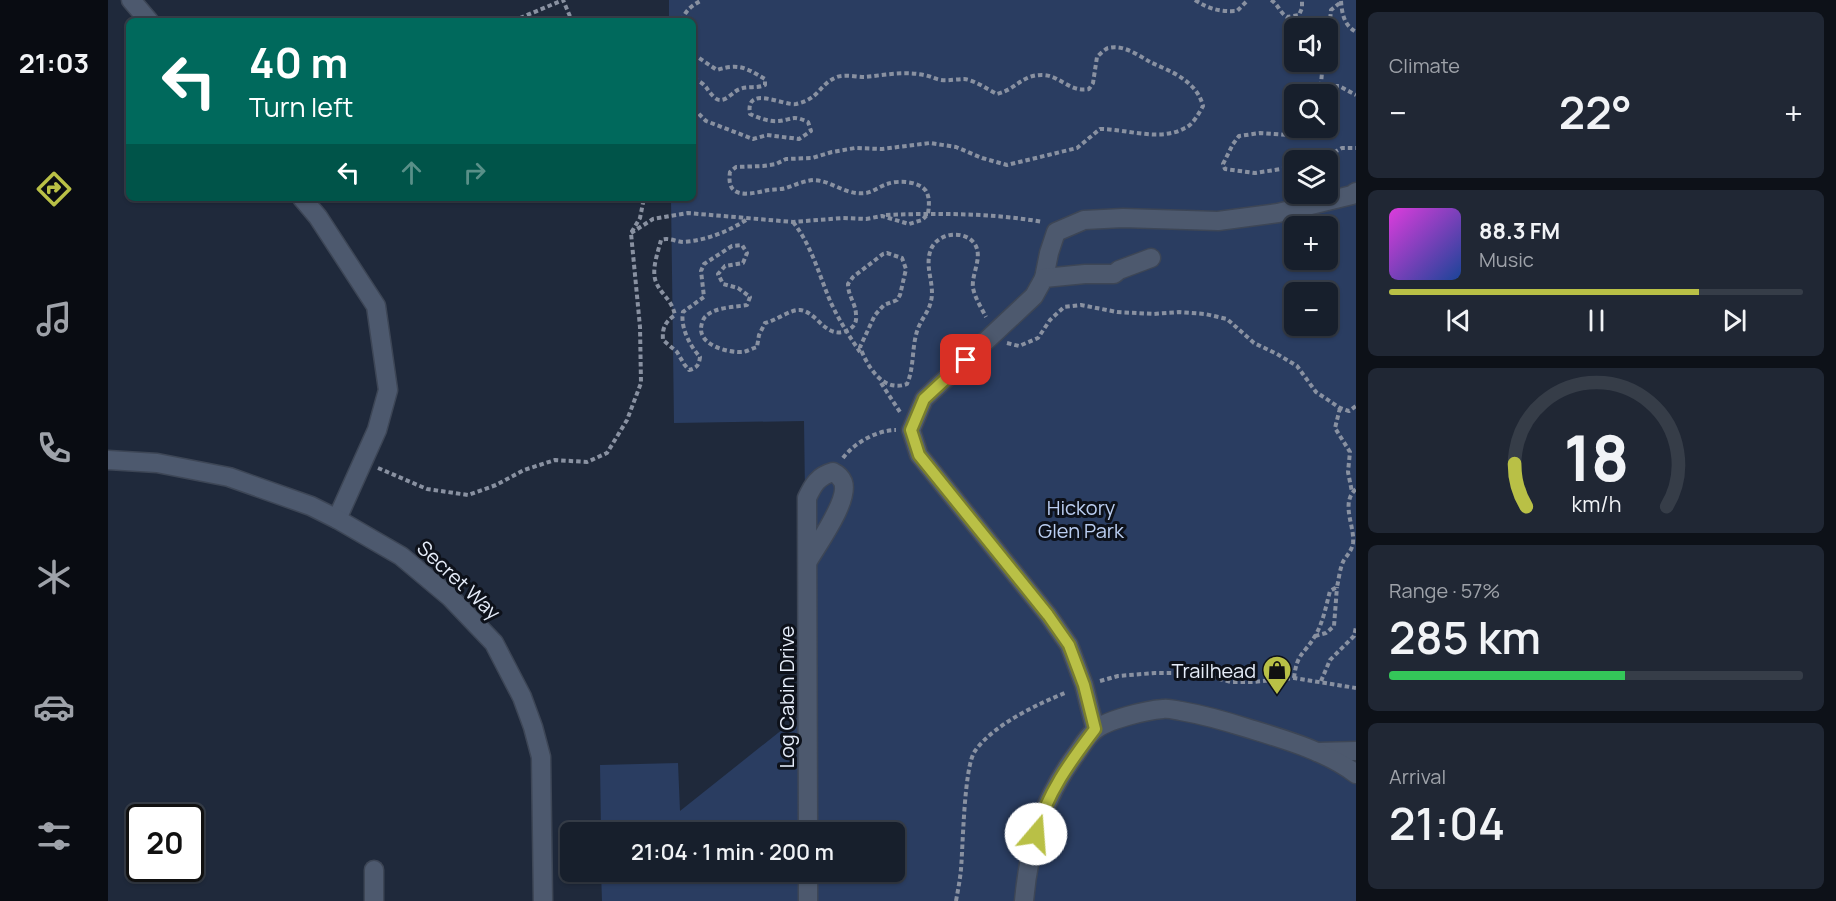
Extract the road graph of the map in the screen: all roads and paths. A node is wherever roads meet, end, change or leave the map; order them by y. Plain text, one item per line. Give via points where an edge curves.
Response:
1 (130, 0) edge
2 (702, 0) edge
3 (1195, 0) edge
4 (1248, 0) edge
5 (1270, 0) edge
6 (1302, 0) edge
7 (1341, 1) edge
8 (146, 18) edge
9 (520, 18) edge
10 (571, 18) edge
11 (682, 18) edge
12 (1330, 18) edge
13 (1356, 32) edge
14 (696, 56) edge
15 (696, 80) edge
16 (1338, 86) edge
17 (1356, 94) edge
18 (696, 111) edge
19 (1284, 135) edge
20 (1356, 148) edge
21 (1338, 150) edge
22 (1284, 169) edge
23 (1356, 192) edge
24 (305, 201) edge
25 (643, 201) edge
26 (928, 214) junction
27 (882, 216) junction
28 (748, 219) junction
29 (794, 222) junction
30 (1063, 229) junction
31 (631, 233) junction
32 (1151, 258) dead end
33 (1044, 278) junction
34 (846, 332) junction
35 (994, 333) junction
36 (870, 367) junction
37 (1356, 406) edge
38 (1340, 408) junction
39 (911, 430) junction
40 (108, 460) edge
41 (364, 461) junction
42 (833, 472) junction
43 (1354, 491) edge
44 (337, 519) junction
45 (808, 561) junction
46 (1337, 587) junction
47 (1356, 627) edge
48 (1315, 636) junction
49 (1294, 678) dead end
50 (1321, 681) dead end
51 (1095, 729) junction
52 (1356, 751) edge
53 (1316, 752) junction
54 (1356, 774) edge
55 (808, 822) edge
56 (374, 870) dead end
57 (808, 882) edge
58 (374, 901) edge
59 (543, 901) edge
60 (808, 901) edge
61 (1024, 901) edge

1 - 8 street
2 - 11 path
3 - 4 path via 1219,12 1238,11
5 - 6 path via 1287,17 1299,15
7 - 12 path via 1331,10
7 - 13 path via 1348,28
9 - 10 path via 563,0
14 - 15 path via 717,70 744,67 766,82 719,100 703,82
16 - 17 path
18 - 26 path via 706,121 753,139 767,135 799,139 811,131 808,122 793,117 778,122 755,117 750,114 752,101 770,98 794,104 812,99 839,76 895,73 923,74 941,80 966,79 997,94 1028,76 1047,75 1081,91 1089,89 1097,57 1108,48 1122,48 1171,70 1201,95 1203,106 1187,128 1147,134 1100,129 1077,148 1007,165 956,147 930,143 855,148 764,166 736,167 730,172 732,189 751,195 814,180 845,191 867,193 905,181 926,192
19 - 22 path via 1239,136 1223,164 1225,169 1255,173
20 - 21 path
23 - 30 street via 1278,213 1218,221 1084,220
24 - 41 street via 376,306 388,390
25 - 31 path
26 - 27 path
26 - 27 path via 909,224
26 - 30 path via 1010,216
27 - 29 path
28 - 29 path
28 - 31 path via 688,213 653,219
28 - 34 path via 719,235 681,242 661,240 654,276 675,315 662,330 663,340 689,370 696,368 700,357 691,347 683,312 704,297 704,264 732,246 742,245 747,253 743,263 724,266 718,274 723,284 750,297 747,305 722,308 706,316 701,332 704,340 743,352 757,347 765,323 794,310 807,313 826,329
29 - 34 path via 804,236
30 - 33 street via 1056,232
31 - 41 path via 641,383 627,420 607,453 587,462 555,460 468,495 427,489
32 - 33 street via 1114,274
33 - 35 street via 1034,296
34 - 36 path
34 - 36 path via 857,318 848,284 883,254 902,258 906,269 897,300 884,305 875,315 862,341 861,350
35 - 36 path via 973,287 978,250 962,235 947,235 929,252 933,293 919,325 907,384 884,384
35 - 38 path via 1019,346 1038,338 1064,307 1081,305 1117,312 1205,314 1227,319 1254,343 1297,366 1316,392
35 - 39 street via 924,399
36 - 39 path
37 - 38 path via 1349,411
38 - 43 path via 1335,428 1350,452 1348,472
39 - 42 path via 873,435 850,448
39 - 51 street via 919,455 1069,645
40 - 44 street, Secret Way via 157,463 229,477
41 - 44 street
42 - 45 street, Log Cabin Drive via 814,483 807,498
42 - 45 street, Log Cabin Drive via 844,483 844,495
43 - 46 path via 1349,503 1353,541
44 - 59 street, Secret Way via 401,556 450,597 494,643 522,698 541,757
45 - 55 street, Log Cabin Drive
46 - 48 path via 1330,591
46 - 48 path via 1334,626
47 - 50 path via 1354,636 1330,660
48 - 49 path via 1296,664
51 - 53 street via 1127,716 1164,708 1202,714
51 - 61 street via 1067,766 1041,816 1027,870
52 - 53 street
53 - 54 street
56 - 58 street
57 - 60 street

